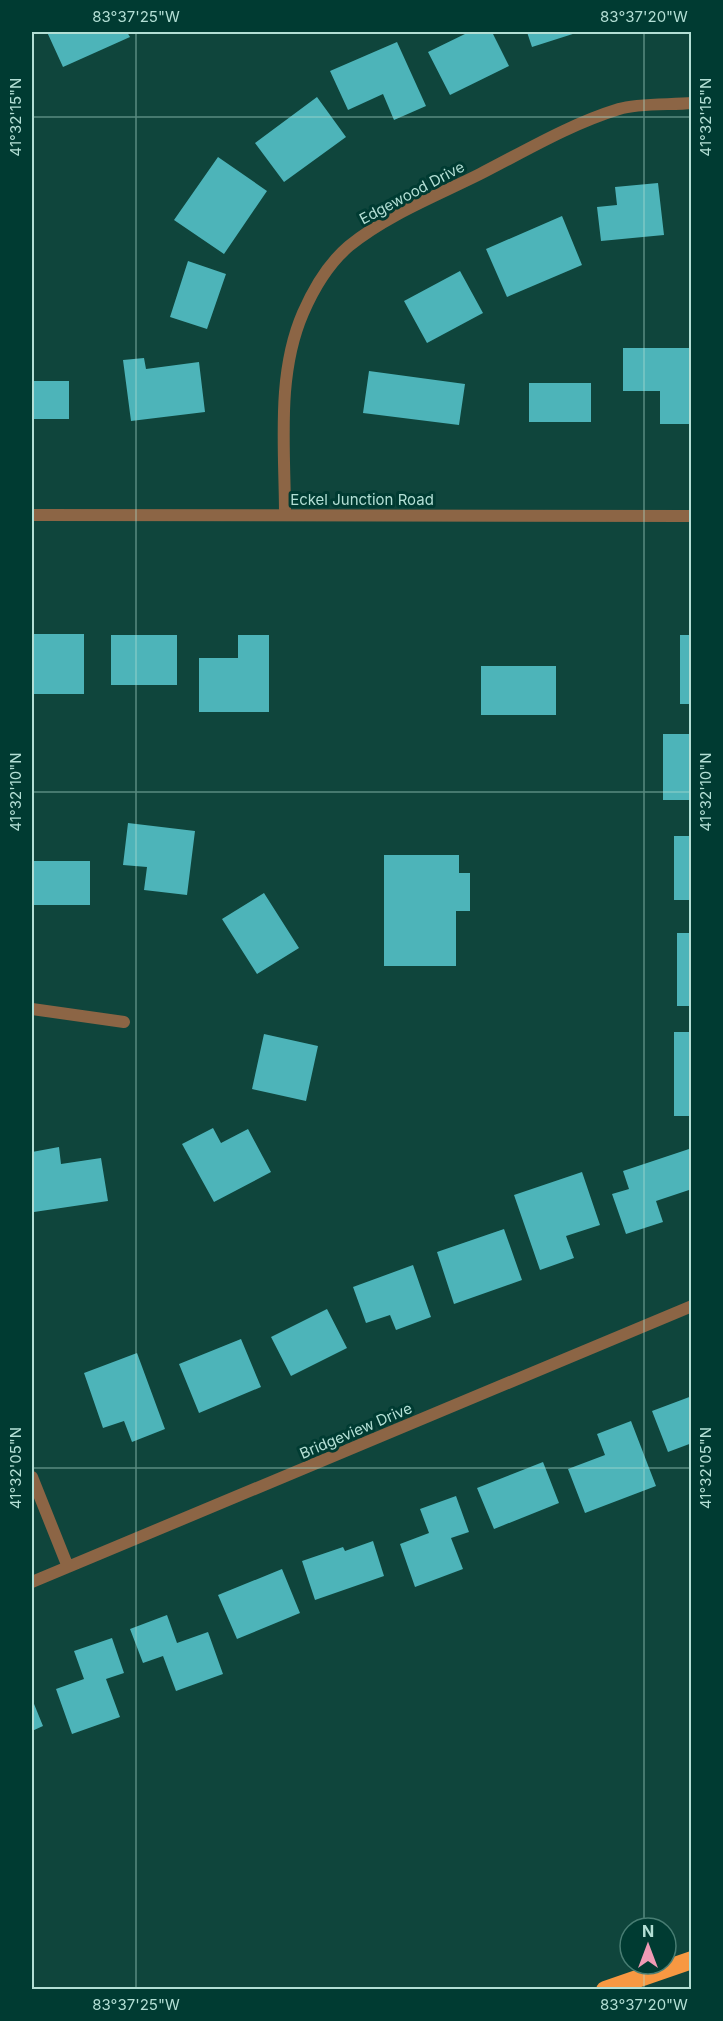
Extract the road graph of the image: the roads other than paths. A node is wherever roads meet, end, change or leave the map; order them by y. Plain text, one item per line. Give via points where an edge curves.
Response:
1 (692, 103) edge
2 (32, 515) edge
3 (285, 515) junction
4 (692, 516) edge
5 (32, 1009) edge
6 (124, 1022) dead end
7 (692, 1306) edge
8 (32, 1477) edge
9 (68, 1567) junction
10 (32, 1582) edge
11 (692, 1960) edge
12 (604, 1989) edge

1 - 3 street, Edgewood Drive via 621,108 580,124 384,222 347,247 312,295 289,361 284,408
2 - 3 street, Eckel Junction Road
3 - 4 street, Eckel Junction Road
5 - 6 street
7 - 9 street, Bridgeview Drive
8 - 9 street
9 - 10 street, Bridgeview Drive
11 - 12 highway

